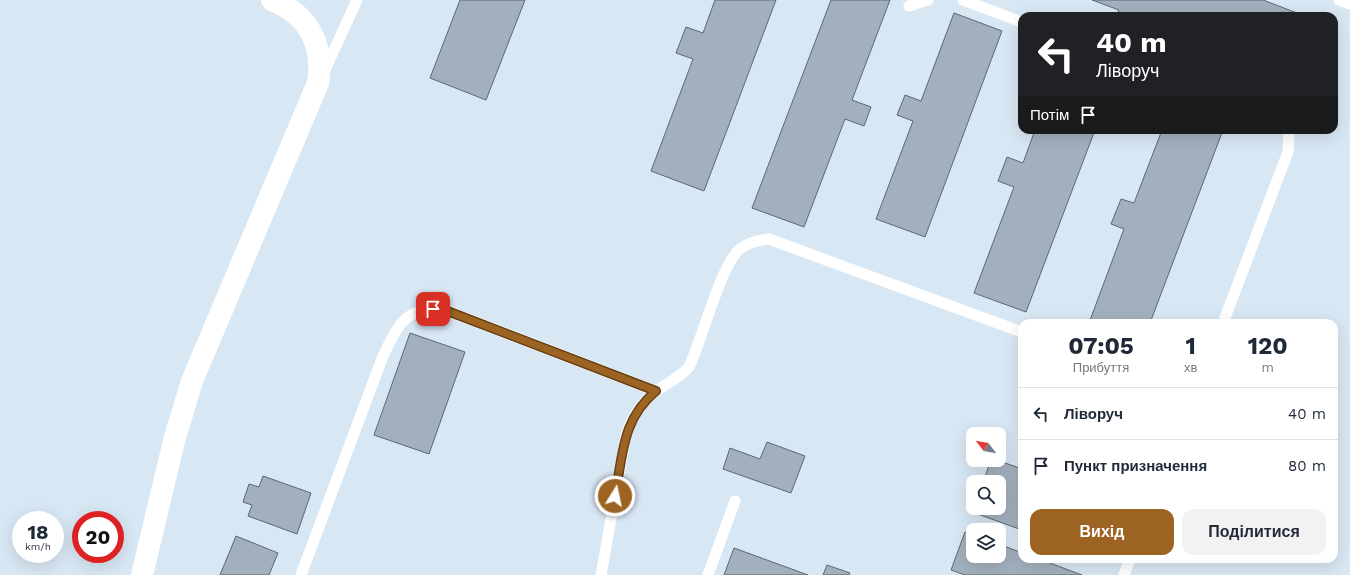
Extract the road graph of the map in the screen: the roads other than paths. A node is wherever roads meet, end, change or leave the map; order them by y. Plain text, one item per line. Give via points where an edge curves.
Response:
1 (272, 0) edge
2 (357, 0) edge
3 (928, 0) edge
4 (963, 0) edge
5 (1339, 0) edge
6 (1350, 4) edge
7 (909, 6) dead end
8 (1018, 21) edge
9 (318, 83) junction
10 (1289, 134) edge
11 (1225, 319) edge
12 (1018, 331) edge
13 (656, 391) junction
14 (735, 501) dead end
15 (1128, 563) edge
16 (142, 575) edge
17 (301, 575) edge
18 (601, 575) edge
19 (708, 575) edge
20 (1124, 575) edge

1 - 9 street via 294,12 311,32 320,57
2 - 9 lane
3 - 7 lane
4 - 8 lane
5 - 6 lane
9 - 16 street via 192,381 174,441
10 - 11 lane via 1288,152
12 - 13 lane via 769,238 740,249 728,266 689,367 680,377
13 - 17 lane via 450,312 433,309 419,311 406,318 395,331 383,356
13 - 18 lane via 630,422
14 - 19 lane
15 - 20 lane

